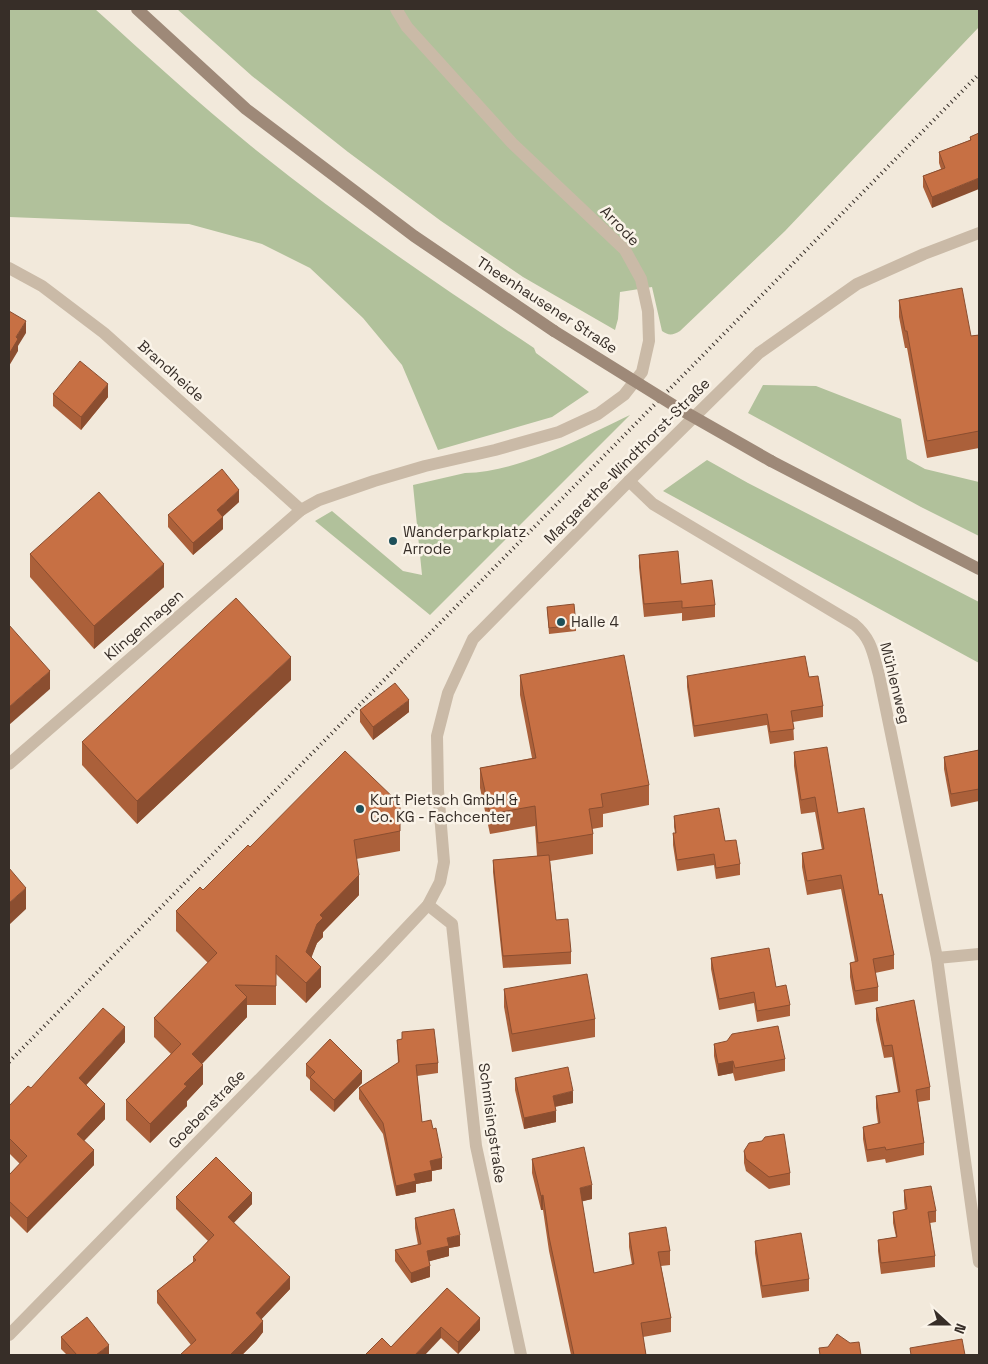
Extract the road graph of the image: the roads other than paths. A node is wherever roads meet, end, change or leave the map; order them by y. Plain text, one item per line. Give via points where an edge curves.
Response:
1 (137, 9) edge
2 (396, 9) edge
3 (979, 233) edge
4 (9, 268) edge
5 (629, 481) junction
6 (301, 510) junction
7 (979, 569) edge
8 (9, 764) edge
9 (428, 905) junction
10 (979, 954) edge
11 (937, 958) junction
12 (979, 1262) edge
13 (9, 1335) edge
14 (521, 1355) edge

1 - 7 main road, Theenhausener Straße, bridge via 246,109 414,236 554,331 771,462
2 - 6 street, Arrode via 407,27 512,143 625,250 641,279 648,311 648,341 642,372 624,395 598,414 550,434 374,481 319,500
3 - 5 street, Margarethe-Windthorst-Straße via 857,284 759,353
4 - 6 street, Brandheide via 42,286 104,333
5 - 9 street, Margarethe-Windthorst-Straße via 473,639 448,693 437,736 444,862 440,882
5 - 11 street, Mühlenweg via 653,504 864,632 879,675
6 - 8 street, Klingenhagen
9 - 13 street, Goebenstraße
9 - 14 street, Schmisingstraße via 452,924 476,1146
10 - 11 street
11 - 12 street, Mühlenweg

